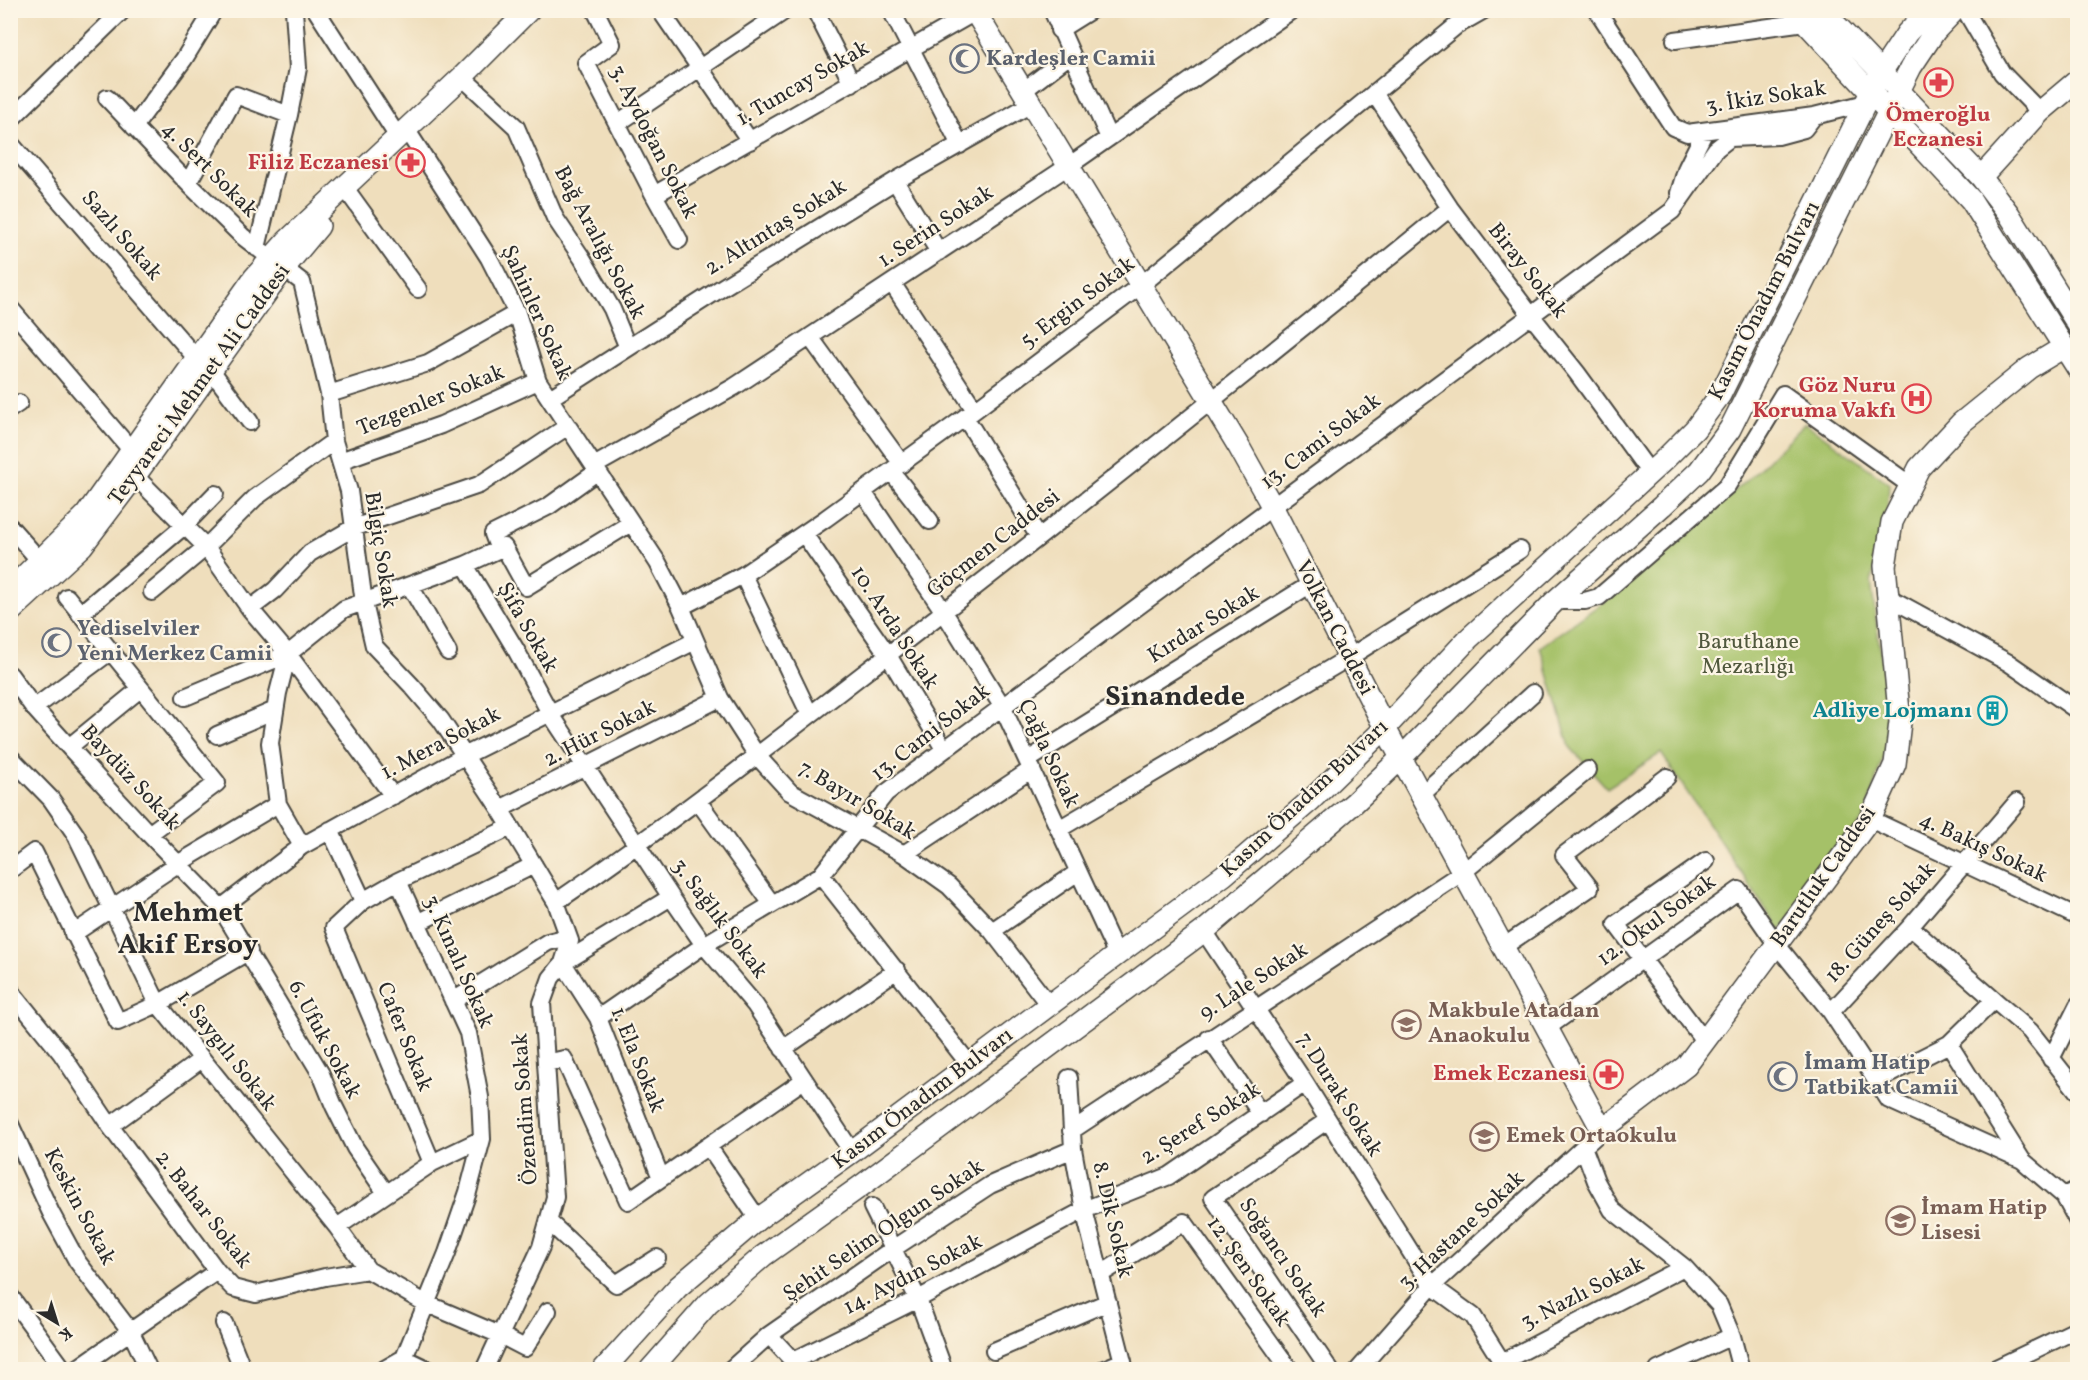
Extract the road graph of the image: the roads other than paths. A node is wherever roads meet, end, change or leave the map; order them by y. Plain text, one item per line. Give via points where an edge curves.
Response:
1 (123, 10) edge
2 (214, 10) edge
3 (294, 10) edge
4 (316, 10) edge
5 (529, 10) edge
6 (595, 10) edge
7 (660, 10) edge
8 (786, 10) edge
9 (815, 10) edge
10 (891, 10) edge
11 (1052, 10) edge
12 (1091, 10) edge
13 (1292, 10) edge
14 (1484, 10) edge
15 (1597, 10) edge
16 (1929, 10) edge
17 (1955, 10) edge
18 (1965, 10) edge
19 (975, 11) edge
20 (1807, 14) edge
21 (1059, 30) junction
22 (1676, 40) dead end
23 (912, 48) junction
24 (1070, 55) junction
25 (698, 68) junction
26 (1880, 74) junction
27 (462, 77) junction
28 (2078, 80) edge
29 (852, 83) junction
30 (1899, 92) junction
31 (1374, 93) junction
32 (107, 98) dead end
33 (1027, 98) junction
34 (1868, 98) junction
35 (1889, 111) junction
36 (2040, 112) junction
37 (289, 115) junction
38 (1814, 116) junction
39 (10, 120) edge
40 (618, 123) junction
41 (134, 127) junction
42 (1705, 131) junction
43 (402, 133) junction
44 (1109, 138) junction
45 (750, 141) junction
46 (10, 143) edge
47 (960, 145) junction
48 (381, 152) junction
49 (1070, 165) junction
50 (1981, 177) junction
51 (895, 181) junction
52 (188, 183) junction
53 (348, 192) junction
54 (654, 195) junction
55 (1450, 208) junction
56 (1672, 212) junction
57 (679, 240) dead end
58 (939, 252) junction
59 (271, 258) junction
60 (892, 283) junction
61 (1141, 285) junction
62 (418, 289) dead end
63 (10, 308) edge
64 (517, 313) junction
65 (1530, 314) junction
66 (2078, 325) edge
67 (810, 337) junction
68 (2064, 347) junction
69 (628, 348) junction
70 (204, 364) junction
71 (2078, 369) edge
72 (538, 381) junction
73 (329, 394) junction
74 (550, 398) junction
75 (1211, 403) junction
76 (970, 413) junction
77 (250, 422) dead end
78 (568, 426) junction
79 (334, 441) junction
80 (132, 451) junction
81 (340, 461) junction
82 (896, 467) junction
83 (596, 469) junction
84 (1650, 473) junction
85 (135, 476) junction
86 (1910, 485) junction
87 (863, 492) junction
88 (215, 494) dead end
89 (1272, 506) junction
90 (930, 521) dead end
91 (632, 524) junction
92 (184, 526) junction
93 (10, 527) edge
94 (353, 528) junction
95 (804, 534) junction
96 (1039, 537) junction
97 (206, 547) junction
98 (502, 548) junction
99 (1520, 550) dead end
100 (41, 562) junction
101 (465, 565) junction
102 (743, 575) junction
103 (1311, 584) junction
104 (410, 586) junction
105 (10, 590) edge
106 (152, 592) dead end
107 (67, 597) dead end
108 (1888, 597) junction
109 (1555, 601) junction
110 (364, 603) junction
111 (681, 607) junction
112 (250, 609) junction
113 (10, 612) edge
114 (944, 612) junction
115 (80, 614) junction
116 (695, 641) junction
117 (111, 651) junction
118 (448, 652) dead end
119 (288, 654) junction
120 (888, 655) junction
121 (1348, 658) junction
122 (10, 675) edge
123 (140, 689) junction
124 (1533, 693) dead end
125 (185, 697) dead end
126 (720, 698) junction
127 (1002, 706) junction
128 (34, 708) junction
129 (276, 710) junction
130 (2078, 711) edge
131 (550, 713) junction
132 (810, 715) junction
133 (1384, 728) junction
134 (217, 735) dead end
135 (69, 747) junction
136 (944, 749) junction
137 (464, 756) junction
138 (758, 756) junction
139 (10, 757) edge
140 (1401, 758) junction
141 (1030, 765) junction
142 (586, 767) junction
143 (1588, 770) dead end
144 (1667, 777) dead end
145 (1421, 795) junction
146 (393, 796) junction
147 (698, 801) junction
148 (2017, 802) dead end
149 (278, 804) junction
150 (500, 809) junction
151 (1870, 819) junction
152 (511, 826) junction
153 (1059, 829) junction
154 (330, 830) junction
155 (857, 830) junction
156 (148, 834) junction
157 (638, 845) junction
158 (302, 846) junction
159 (904, 854) junction
160 (1706, 861) dead end
161 (179, 863) junction
162 (1964, 863) junction
163 (534, 865) junction
164 (10, 870) edge
165 (1078, 872) junction
166 (1462, 872) junction
167 (821, 875) junction
168 (398, 881) junction
169 (671, 897) junction
170 (363, 901) junction
171 (556, 902) junction
172 (772, 904) junction
173 (111, 908) junction
174 (221, 908) junction
175 (2078, 917) edge
176 (417, 923) junction
177 (1910, 927) junction
178 (992, 931) junction
179 (1204, 931) junction
180 (73, 934) junction
181 (570, 941) junction
182 (704, 945) junction
183 (1777, 945) junction
184 (1503, 947) junction
185 (249, 951) junction
186 (1117, 955) junction
187 (1642, 960) junction
188 (563, 963) junction
189 (897, 970) junction
190 (10, 990) edge
191 (1994, 1000) junction
192 (453, 1001) junction
193 (159, 1004) junction
194 (1049, 1005) junction
195 (2078, 1005) edge
196 (1256, 1007) junction
197 (1831, 1012) junction
198 (598, 1018) junction
199 (1547, 1028) junction
200 (1209, 1038) junction
201 (1705, 1041) junction
202 (1949, 1044) junction
203 (783, 1049) junction
204 (202, 1059) junction
205 (2051, 1059) junction
206 (546, 1063) junction
207 (969, 1065) junction
208 (1069, 1078) dead end
209 (804, 1080) junction
210 (1876, 1081) junction
211 (1305, 1083) junction
212 (2078, 1092) edge
213 (1261, 1114) junction
214 (1328, 1120) junction
215 (10, 1124) edge
216 (110, 1125) junction
217 (1602, 1130) junction
218 (1071, 1131) junction
219 (482, 1139) junction
220 (708, 1146) junction
221 (1073, 1149) junction
222 (1584, 1149) junction
223 (852, 1152) junction
224 (2022, 1160) junction
225 (432, 1163) junction
226 (661, 1178) junction
227 (386, 1193) junction
228 (2071, 1193) edge
229 (872, 1207) dead end
230 (1084, 1210) junction
231 (758, 1219) junction
232 (549, 1221) junction
233 (2078, 1222) edge
234 (338, 1227) junction
235 (894, 1248) junction
236 (657, 1258) dead end
237 (1684, 1267) junction
238 (368, 1270) junction
239 (217, 1271) junction
240 (1101, 1274) junction
241 (1432, 1286) junction
242 (10, 1296) edge
243 (918, 1299) junction
244 (1108, 1302) junction
245 (425, 1303) junction
246 (548, 1311) dead end
247 (224, 1323) dead end
248 (2078, 1329) edge
249 (131, 1332) junction
250 (501, 1335) junction
251 (769, 1335) junction
252 (1732, 1336) junction
253 (994, 1351) dead end
254 (404, 1358) junction
255 (1124, 1365) edge
256 (793, 1366) edge
257 (1504, 1366) edge
258 (64, 1370) edge
259 (75, 1370) edge
260 (149, 1370) edge
261 (243, 1370) edge
262 (383, 1370) edge
263 (429, 1370) edge
264 (484, 1370) edge
265 (603, 1370) edge
266 (650, 1370) edge
267 (730, 1370) edge
268 (944, 1370) edge
269 (1102, 1370) edge
270 (1290, 1370) edge
271 (1330, 1370) edge
272 (1358, 1370) edge
273 (1658, 1370) edge
274 (1741, 1370) edge
275 (1992, 1370) edge

1 - 39 street
2 - 41 street
3 - 37 street via 298,68
4 - 43 street, Şahinler Sokak
5 - 27 main road, Teyyareci Mehmet Ali Caddesi
6 - 40 street, 3. Aydoğan Sokak via 612,44 586,63
7 - 25 street
8 - 25 street
9 - 29 street
10 - 23 street
11 - 21 street
12 - 21 street
13 - 44 street, 1. Serin Sokak
14 - 31 street, 5. Ergin Sokak via 1456,26
15 - 42 street, 3. İkiz Sokak via 1673,127 1687,133
16 - 26 main road, Kasım Önadım Bulvarı via 1907,33
17 - 30 main road, Kasım Önadım Bulvarı via 1935,31
18 - 36 street via 2002,74
19 - 23 street, 1. Tuncay Sokak
19 - 33 main road, Volkan Caddesi
20 - 22 street
20 - 26 main road
20 - 34 main road
21 - 24 street
23 - 29 street, 1. Tuncay Sokak
23 - 47 street
24 - 33 street, 2. Altıntaş Sokak
24 - 44 street
25 - 40 street
25 - 45 street
26 - 30 main road
26 - 34 main road, Kasım Önadım Bulvarı
27 - 43 main road, Teyyareci Mehmet Ali Caddesi
27 - 69 street, Bağ Aralığı Sokak via 516,127 555,218 612,309
28 - 36 main road
29 - 45 street, 1. Tuncay Sokak
30 - 35 main road, Kasım Önadım Bulvarı
30 - 50 main road
31 - 55 street, Biray Sokak
31 - 61 street, 5. Ergin Sokak
32 - 41 street, 4. Sert Sokak
33 - 47 street, 2. Altıntaş Sokak
33 - 49 main road, Volkan Caddesi
34 - 35 main road
34 - 38 street, 3. İkiz Sokak
34 - 84 main road, Kasım Önadım Bulvarı via 1720,395 1695,429
35 - 68 main road via 1971,200
35 - 109 main road, Kasım Önadım Bulvarı via 1730,429 1699,471
36 - 50 main road
37 - 52 street via 236,95
37 - 59 street
38 - 42 street, 3. İkiz Sokak
38 - 56 street, 13. Cami Sokak via 1804,129 1778,136 1730,138 1716,149
40 - 54 street, 3. Aydoğan Sokak
41 - 52 street, 4. Sert Sokak
42 - 56 street via 1687,167
43 - 48 main road, Teyyareci Mehmet Ali Caddesi
43 - 64 street, Şahinler Sokak via 489,258
44 - 49 street, 1. Serin Sokak
45 - 54 street, 1. Tuncay Sokak
46 - 70 street, Sazlı Sokak
47 - 51 street, 2. Altıntaş Sokak
48 - 53 main road, Teyyareci Mehmet Ali Caddesi
48 - 59 main road, Teyyareci Mehmet Ali Caddesi
49 - 58 street, 1. Serin Sokak
49 - 61 main road, Volkan Caddesi
50 - 66 main road via 2009,214
51 - 58 street
51 - 69 street, 2. Altıntaş Sokak
52 - 59 street, 4. Sert Sokak
53 - 59 main road, Teyyareci Mehmet Ali Caddesi
53 - 62 street
54 - 57 street, 3. Aydoğan Sokak
55 - 65 street, Biray Sokak
55 - 75 street, Göçmen Caddesi
56 - 65 street, 13. Cami Sokak
58 - 60 street, 1. Serin Sokak
59 - 70 main road, Teyyareci Mehmet Ali Caddesi via 254,278
59 - 73 street, Bilgiç Sokak via 302,282
60 - 67 street, 1. Serin Sokak
60 - 76 street
61 - 75 main road, Volkan Caddesi
61 - 76 street, 5. Ergin Sokak
63 - 80 street
64 - 72 street, Şahinler Sokak
64 - 73 street via 428,363
65 - 84 street, Biray Sokak via 1578,372
65 - 89 street, 13. Cami Sokak
67 - 82 street
67 - 83 street, 1. Serin Sokak
68 - 71 main road
68 - 86 main road, Barutluk Caddesi via 2028,368 1961,423 1919,468
69 - 74 street, 2. Altıntaş Sokak
70 - 77 street, Sazlı Sokak
70 - 80 main road, Teyyareci Mehmet Ali Caddesi
70 - 85 main road, Teyyareci Mehmet Ali Caddesi
72 - 74 street, Şahinler Sokak
72 - 81 street, Tezgenler Sokak via 441,425
73 - 79 street, Bilgiç Sokak
74 - 78 street, Şahinler Sokak
75 - 89 main road, Volkan Caddesi
75 - 96 street, Göçmen Caddesi
76 - 82 street, 5. Ergin Sokak
76 - 96 street
78 - 83 street, Şahinler Sokak
78 - 94 street via 479,485
79 - 81 street, Bilgiç Sokak
79 - 97 street via 255,498
80 - 100 main road, Teyyareci Mehmet Ali Caddesi via 86,514
81 - 94 street, Bilgiç Sokak via 349,491
82 - 87 street, 5. Ergin Sokak
82 - 90 street
83 - 91 street, Şahinler Sokak
83 - 98 street, 1. Serin Sokak via 549,506 493,534
84 - 133 main road, Kasım Önadım Bulvarı via 1468,639
85 - 92 street
85 - 113 main road, Teyyareci Mehmet Ali Caddesi via 82,546
86 - 108 main road, Barutluk Caddesi via 1892,522 1885,566
86 - 109 street via 1783,394 1727,486 1599,597
87 - 95 street, 5. Ergin Sokak
87 - 114 street, Çağla Sokak
88 - 92 street
89 - 103 main road, Volkan Caddesi
89 - 127 street, 13. Cami Sokak
91 - 98 street via 526,587
91 - 111 street, Şahinler Sokak
92 - 97 street
92 - 115 street
93 - 100 street
94 - 110 street, Bilgiç Sokak
94 - 112 street via 310,553 275,590
95 - 102 street, 5. Ergin Sokak
95 - 120 street, 10. Arda Sokak
96 - 114 street, Göçmen Caddesi
97 - 106 street
97 - 112 street
98 - 101 street
99 - 121 street
100 - 105 main road, Teyyareci Mehmet Ali Caddesi
101 - 104 street
101 - 131 street, Şifa Sokak
102 - 111 street, 5. Ergin Sokak
102 - 132 street
103 - 121 main road, Volkan Caddesi
103 - 141 street, Kırdar Sokak
104 - 110 street
104 - 118 street
107 - 115 street
108 - 130 street via 2009,663
108 - 151 main road, Barutluk Caddesi via 1900,722 1895,764
109 - 140 main road, Kasım Önadım Bulvarı
110 - 119 street via 344,609
110 - 137 street, Bilgiç Sokak via 374,646 441,720
111 - 116 street, 7. Bayır Sokak
112 - 119 street
114 - 120 street, Göçmen Caddesi
114 - 127 street, Çağla Sokak
115 - 117 street
116 - 126 street, 7. Bayır Sokak
116 - 131 street, 1. Mera Sokak
117 - 123 street
117 - 128 street
119 - 125 street
119 - 129 street
119 - 146 street
120 - 132 street, Göçmen Caddesi
120 - 136 street, 10. Arda Sokak
121 - 133 main road, Volkan Caddesi
121 - 153 street
122 - 128 street, Baydüz Sokak
123 - 135 street
123 - 156 street via 217,783
124 - 145 street
126 - 138 street, 7. Bayır Sokak
126 - 142 street, 2. Hür Sokak
127 - 136 street, 13. Cami Sokak
127 - 141 street, Çağla Sokak
128 - 135 street, Baydüz Sokak
129 - 134 street
129 - 149 street via 270,743
131 - 137 street, 1. Mera Sokak
131 - 142 street, 3. Sağlık Sokak
132 - 138 street, Göçmen Caddesi
133 - 140 main road, Volkan Caddesi
133 - 186 main road, Kasım Önadım Bulvarı via 1311,800 1224,875
135 - 156 street, Baydüz Sokak
136 - 155 street, 13. Cami Sokak via 886,793
137 - 146 street, 1. Mera Sokak
137 - 150 street, Bilgiç Sokak
138 - 147 street, Göçmen Caddesi
138 - 155 street, 7. Bayır Sokak via 790,792
139 - 173 street, 1. Saygılı Sokak via 51,800 75,835
140 - 145 main road, Volkan Caddesi
140 - 179 main road, Kasım Önadım Bulvarı
141 - 153 street, Çağla Sokak
141 - 159 street, Kırdar Sokak
142 - 150 street, 2. Hür Sokak
142 - 157 street, 3. Sağlık Sokak
143 - 166 street, 9. Lale Sokak
144 - 184 street via 1564,855 1590,888
145 - 166 main road, Volkan Caddesi
146 - 154 street, 1. Mera Sokak
147 - 157 street, Göçmen Caddesi
147 - 172 street
148 - 162 street, 18. Güneş Sokak
149 - 158 street
149 - 161 street
150 - 152 street, Bilgiç Sokak
151 - 162 street, 4. Bakış Sokak
151 - 183 main road, Barutluk Caddesi
152 - 163 street, Bilgiç Sokak
152 - 168 street
153 - 165 street, Çağla Sokak
154 - 158 street, 1. Mera Sokak
154 - 170 street
155 - 159 street, 7. Bayır Sokak
155 - 167 street, 13. Cami Sokak
156 - 161 street, Baydüz Sokak
157 - 169 street, 3. Sağlık Sokak
157 - 171 street, Göçmen Caddesi
158 - 174 street, 1. Mera Sokak
159 - 178 street, 7. Bayır Sokak via 949,886
160 - 187 street via 1616,924
161 - 173 street
161 - 174 street, Baydüz Sokak
162 - 175 street, 4. Bakış Sokak
162 - 177 street, 18. Güneş Sokak
163 - 171 street, Bilgiç Sokak
163 - 176 street
164 - 180 street via 34,852
165 - 178 street
165 - 186 street, Çağla Sokak
166 - 184 main road, Volkan Caddesi
166 - 196 street, 9. Lale Sokak
167 - 172 street
167 - 189 street
168 - 170 street
168 - 176 street, 3. Kınalı Sokak
169 - 182 street, 3. Sağlık Sokak
169 - 188 street, Özendim Sokak
170 - 225 street, Cafer Sokak via 334,928
171 - 181 street, Bilgiç Sokak
172 - 182 street
173 - 180 street
173 - 193 street, 1. Saygılı Sokak
174 - 185 street, 6. Ufuk Sokak
176 - 192 street, 3. Kınalı Sokak
177 - 191 street
177 - 197 street, 18. Güneş Sokak
178 - 194 street, 7. Bayır Sokak
179 - 196 street, 7. Durak Sokak
179 - 266 main road, Kasım Önadım Bulvarı via 763,1256 708,1304
180 - 193 street via 118,1022
181 - 188 street
181 - 192 street via 548,942
182 - 198 street
182 - 203 street, 3. Sağlık Sokak via 755,1005
183 - 187 street, 12. Okul Sokak via 1738,890
183 - 197 street
183 - 201 main road, Barutluk Caddesi
184 - 199 main road, Volkan Caddesi
185 - 193 street
185 - 227 street, 6. Ufuk Sokak via 321,1074 355,1148
186 - 194 main road, Kasım Önadım Bulvarı
187 - 199 street, 12. Okul Sokak
187 - 201 street
188 - 198 street, 1. Ela Sokak
188 - 206 street, Özendim Sokak via 551,978 542,1003
189 - 203 street
189 - 207 street
190 - 216 street, 2. Bahar Sokak via 61,1053
191 - 202 street
191 - 205 street via 2030,1031
192 - 219 street, 3. Kınalı Sokak via 468,1033 480,1097
193 - 204 street, 1. Saygılı Sokak
194 - 207 main road, Kasım Önadım Bulvarı
195 - 205 street
196 - 200 street, 9. Lale Sokak
196 - 211 street, 7. Durak Sokak
197 - 210 street
198 - 226 street, 1. Ela Sokak
199 - 217 main road, Volkan Caddesi
200 - 213 street
200 - 218 street, 9. Lale Sokak
201 - 217 main road, Barutluk Caddesi via 1686,1066
202 - 210 street
202 - 224 street
203 - 209 street, 3. Sağlık Sokak
204 - 216 street
204 - 234 street, 1. Saygılı Sokak
205 - 212 street
206 - 226 street via 564,1059 628,1201
206 - 232 street, Özendim Sokak via 555,1197
207 - 223 main road, Kasım Önadım Bulvarı
208 - 218 street, 8. Dik Sokak
209 - 220 street
209 - 223 street, 3. Sağlık Sokak
210 - 224 street via 1888,1100
211 - 213 street, 2. Şeref Sokak
211 - 214 street, 7. Durak Sokak
213 - 230 street, 2. Şeref Sokak via 1169,1176
214 - 241 street, 7. Durak Sokak
214 - 271 street, Soğancı Sokak via 1213,1198
215 - 249 street, Keskin Sokak via 77,1261
216 - 239 street, 2. Bahar Sokak
217 - 222 street, 3. Hastane Sokak
218 - 221 street, 8. Dik Sokak
219 - 225 street
219 - 245 street, 3. Kınalı Sokak via 447,1253
220 - 226 street
220 - 231 street
221 - 230 street, 8. Dik Sokak
221 - 235 street, Şehit Selim Olgun Sokak via 990,1185
222 - 237 street via 1612,1210
222 - 241 street, 3. Hastane Sokak
223 - 231 main road, Kasım Önadım Bulvarı
224 - 228 street
225 - 227 street
227 - 234 street
228 - 233 street
229 - 235 street
230 - 240 street, 8. Dik Sokak
230 - 243 street, 14. Aydın Sokak
231 - 265 main road, Kasım Önadım Bulvarı via 678,1287
232 - 236 street via 616,1284
232 - 250 street, Özendim Sokak via 542,1247
234 - 238 street, 1. Saygılı Sokak
235 - 243 street
235 - 251 street, Şehit Selim Olgun Sokak
237 - 252 street via 1719,1305
237 - 257 street, 3. Nazlı Sokak
238 - 239 street, 2. Bahar Sokak via 325,1276 256,1294 233,1288
238 - 245 street
239 - 249 street
240 - 244 street, 8. Dik Sokak
240 - 270 street, 12. Şen Sokak via 1184,1222
241 - 257 street via 1473,1316
241 - 272 street, 3. Hastane Sokak
242 - 258 street
243 - 256 street, 14. Aydın Sokak
243 - 268 street
244 - 253 street
244 - 255 street, 8. Dik Sokak
245 - 250 street
245 - 254 street, 3. Kınalı Sokak
246 - 250 street via 525,1348
247 - 261 street
248 - 275 street
249 - 259 street
249 - 260 street, Keskin Sokak
250 - 264 street, Özendim Sokak
251 - 256 street, 14. Aydın Sokak
251 - 267 street, Şehit Selim Olgun Sokak
252 - 273 street
252 - 274 street
254 - 262 street
254 - 263 street
255 - 269 street

